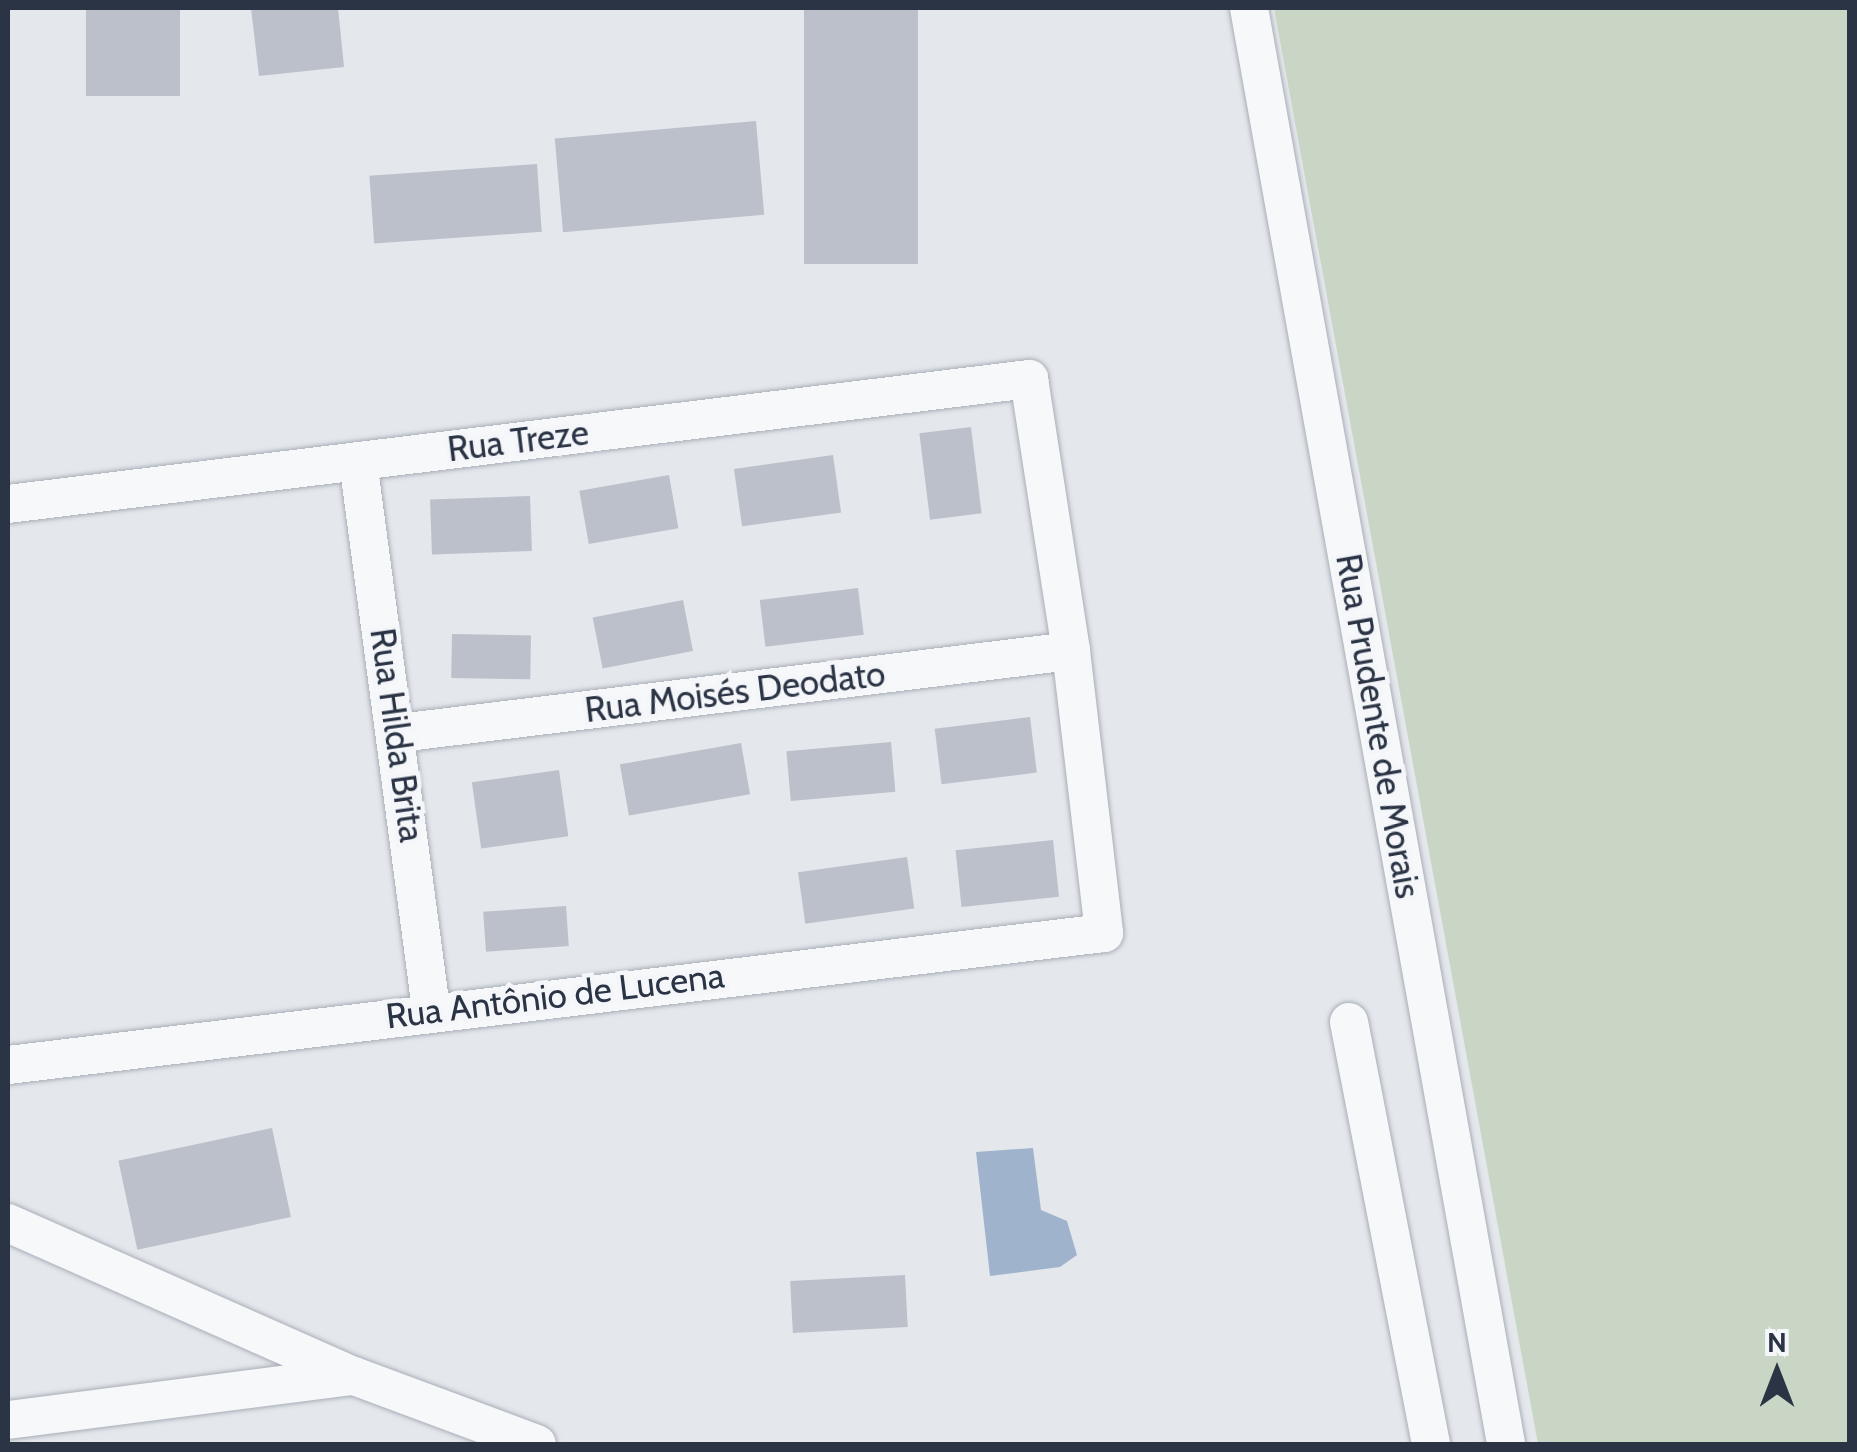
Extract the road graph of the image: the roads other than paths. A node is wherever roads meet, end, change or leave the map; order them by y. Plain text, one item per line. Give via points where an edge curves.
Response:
1 (1249, 8) edge
2 (358, 461) junction
3 (8, 504) edge
4 (1071, 652) junction
5 (399, 734) junction
6 (431, 1010) junction
7 (1350, 1022) dead end
8 (8, 1065) edge
9 (8, 1223) edge
10 (354, 1376) junction
11 (8, 1420) edge
12 (540, 1443) edge
13 (1431, 1444) edge
14 (1506, 1444) edge

1 - 14 street, Rua Prudente de Morais
2 - 3 street, Rua Treze
2 - 4 street, Rua Treze via 1029,379
2 - 5 street, Rua Hilda Brita
4 - 5 street, Rua Moisés Deodato
4 - 6 street, Rua Antônio de Lucena via 1104,934
5 - 6 street, Rua Hilda Brita
6 - 8 street, Rua Antônio de Lucena
7 - 13 street
9 - 10 street
10 - 11 street
10 - 12 street

